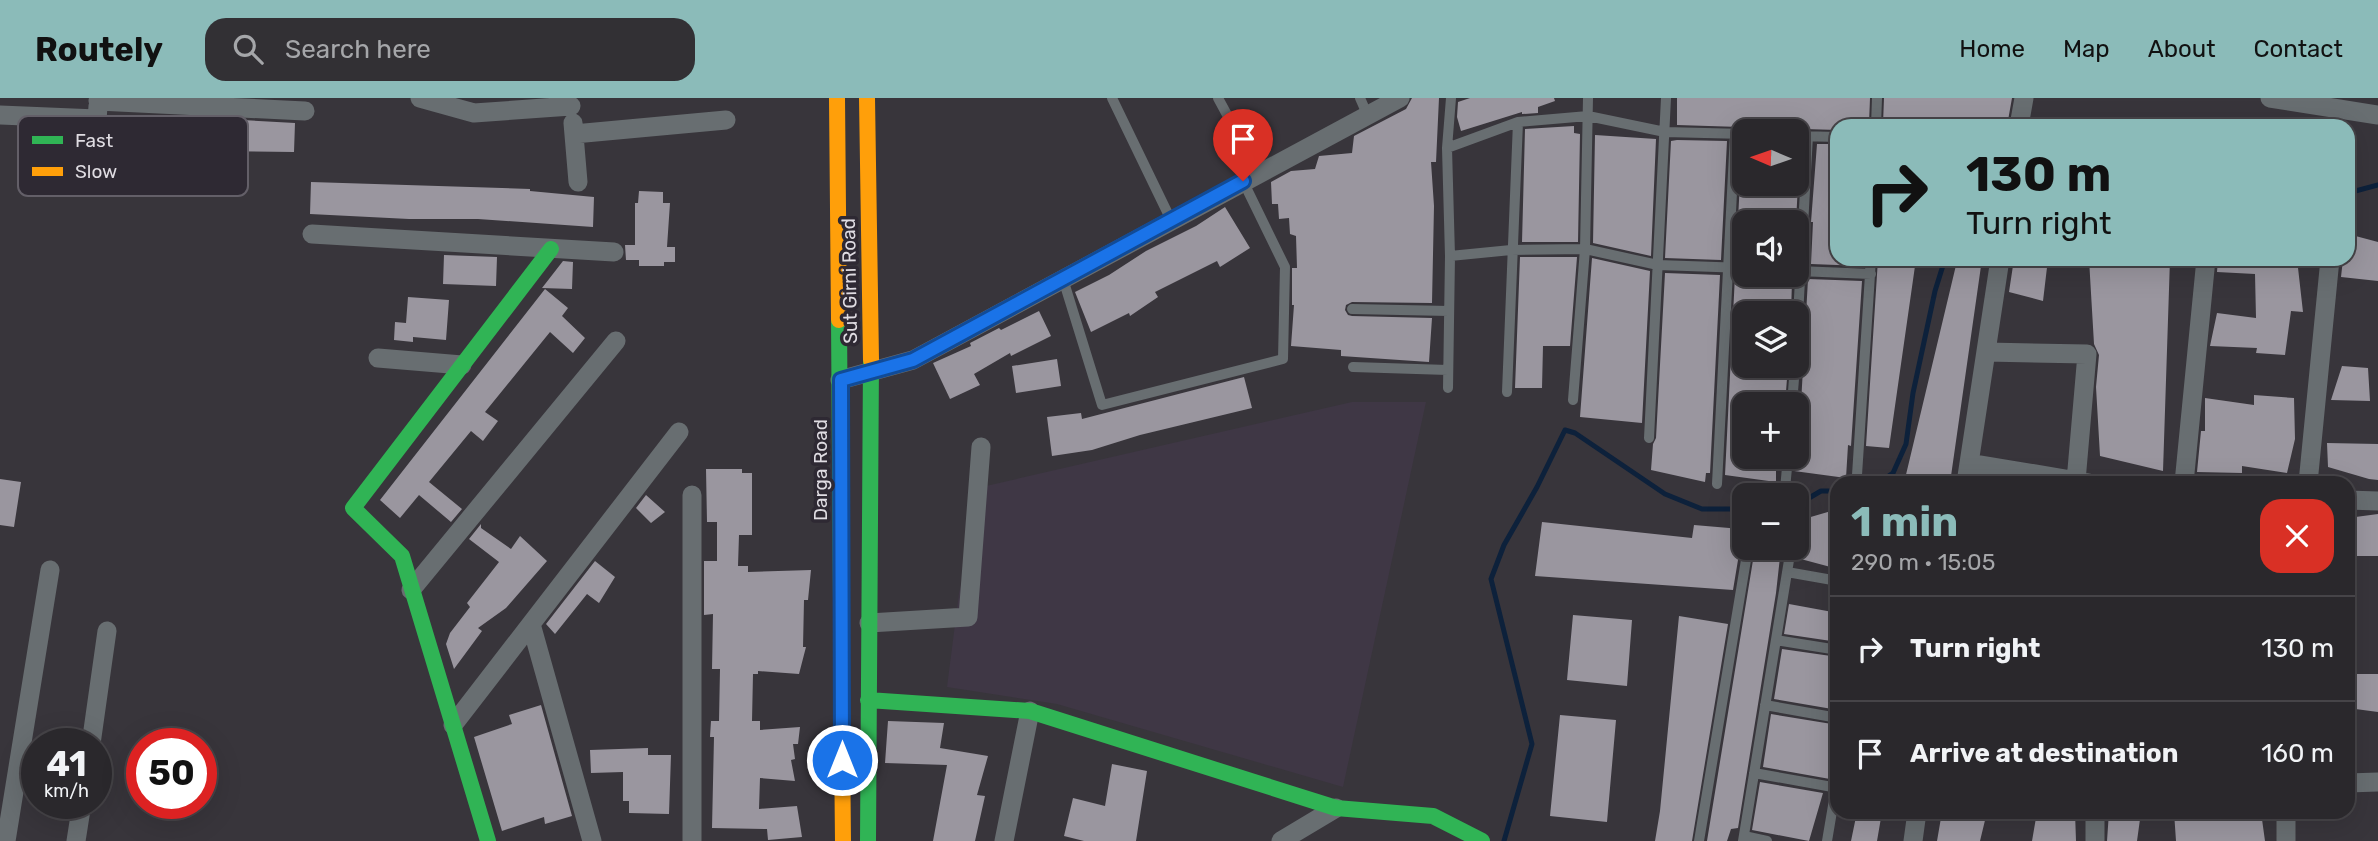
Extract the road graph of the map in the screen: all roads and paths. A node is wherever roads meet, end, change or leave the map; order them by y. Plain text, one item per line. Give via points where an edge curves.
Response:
1 (420, 98) edge
2 (837, 98) edge
3 (867, 98) edge
4 (1112, 98) edge
5 (1218, 98) edge
6 (1400, 98) edge
7 (1451, 98) edge
8 (1588, 98) edge
9 (1666, 98) edge
10 (1877, 98) edge
11 (2024, 98) edge
12 (2270, 98) edge
13 (2301, 100) edge
14 (218, 102) edge
15 (571, 102) edge
16 (98, 106) edge
17 (1364, 106) edge
18 (305, 111) dead end
19 (0, 115) edge
20 (1588, 116) junction
21 (2378, 116) edge
22 (1876, 119) edge
23 (2020, 119) edge
24 (726, 120) dead end
25 (1518, 122) junction
26 (1665, 132) junction
27 (574, 134) junction
28 (1732, 134) edge
29 (1810, 136) edge
30 (1830, 137) edge
31 (1447, 148) junction
32 (1251, 177) junction
33 (578, 182) dead end
34 (1734, 196) edge
35 (1171, 220) junction
36 (312, 234) dead end
37 (551, 248) junction
38 (1585, 249) junction
39 (1511, 250) junction
40 (614, 252) dead end
41 (1450, 256) junction
42 (1658, 265) junction
43 (1871, 266) edge
44 (1998, 266) edge
45 (2205, 266) edge
46 (2329, 266) edge
47 (1728, 268) junction
48 (1732, 268) edge
49 (1809, 271) edge
50 (1871, 274) junction
51 (1063, 279) junction
52 (1352, 309) dead end
53 (1449, 311) junction
54 (616, 341) dead end
55 (1986, 352) junction
56 (378, 358) dead end
57 (462, 365) junction
58 (1353, 367) dead end
59 (1448, 370) junction
60 (871, 372) junction
61 (841, 380) junction
62 (1448, 388) dead end
63 (1507, 392) dead end
64 (1573, 400) dead end
65 (679, 432) dead end
66 (1649, 438) dead end
67 (981, 447) dead end
68 (1969, 463) junction
69 (1857, 475) dead end
70 (1967, 476) edge
71 (2047, 476) edge
72 (2083, 476) edge
73 (2185, 476) edge
74 (2309, 476) edge
75 (1717, 484) dead end
76 (692, 495) dead end
77 (2355, 500) edge
78 (2378, 501) edge
79 (1746, 560) edge
80 (1789, 560) edge
81 (50, 570) dead end
82 (1787, 572) junction
83 (1830, 580) edge
84 (411, 590) junction
85 (869, 623) junction
86 (531, 624) junction
87 (107, 631) dead end
88 (1776, 640) junction
89 (1830, 649) edge
90 (868, 700) junction
91 (1765, 705) junction
92 (1030, 711) junction
93 (1830, 717) edge
94 (453, 726) junction
95 (92, 728) edge
96 (1754, 773) junction
97 (2378, 782) edge
98 (2355, 783) edge
99 (1830, 787) edge
100 (1336, 808) junction
101 (79, 819) edge
102 (1831, 819) edge
103 (1916, 819) edge
104 (2095, 819) edge
105 (2286, 819) edge
106 (1476, 838) edge
107 (1744, 839) edge
108 (6, 841) edge
109 (76, 841) edge
110 (488, 841) edge
111 (592, 841) edge
112 (692, 841) edge
113 (843, 841) edge
114 (869, 841) edge
115 (1004, 841) edge
116 (1281, 841) edge
117 (1699, 841) edge
118 (1768, 841) edge
119 (1827, 841) edge
120 (1913, 841) edge
121 (2095, 841) edge
122 (2286, 841) edge

1 - 15 street via 474,113
2 - 61 main road, Darga Road
3 - 60 main road, Sut Girni Road
4 - 35 lane
5 - 32 lane
6 - 17 street
7 - 31 lane
8 - 20 lane
9 - 26 lane
10 - 22 lane
11 - 23 street
12 - 13 street
13 - 21 street
14 - 16 street
14 - 18 street
15 - 27 street
16 - 19 street
17 - 32 street
20 - 25 lane
20 - 26 lane
20 - 38 lane
24 - 27 street
25 - 31 lane
25 - 39 lane
26 - 28 lane
26 - 42 lane
27 - 33 street
29 - 30 lane
31 - 41 lane
32 - 35 street
32 - 51 lane via 1285,267 1283,359 1102,405
34 - 47 lane
35 - 51 street
36 - 37 street
37 - 40 street
37 - 57 main road
38 - 39 lane
38 - 42 lane
38 - 64 lane
39 - 41 lane
39 - 63 lane
41 - 53 lane
42 - 47 lane
42 - 66 lane
43 - 50 lane
44 - 55 street
45 - 73 street
46 - 74 street
47 - 48 lane
47 - 75 lane
49 - 50 lane
50 - 69 lane
51 - 60 street via 913,360
52 - 53 lane
53 - 59 lane
54 - 84 street
55 - 68 street
55 - 72 street via 2087,354
56 - 57 street
57 - 84 main road via 353,508 402,556
58 - 59 lane
59 - 62 lane
60 - 61 street
60 - 85 main road, Sut Girni Road
61 - 113 main road, Darga Road
65 - 86 street
67 - 85 street via 968,618
68 - 70 street
68 - 71 street
76 - 112 street
77 - 78 street
79 - 117 lane
80 - 82 lane
81 - 108 street
82 - 83 lane
82 - 88 lane
84 - 94 main road
85 - 90 main road, Sut Girni Road
86 - 94 street
86 - 111 street
87 - 95 street
88 - 89 lane
88 - 91 lane
90 - 92 main road
90 - 114 main road, Sut Girni Road
91 - 93 lane
91 - 96 lane
92 - 100 main road
92 - 115 street
94 - 110 main road
96 - 99 lane
96 - 107 lane
97 - 98 street
100 - 106 main road via 1433,816
100 - 116 street
101 - 109 street
102 - 119 lane
103 - 120 street
104 - 121 street
105 - 122 street
107 - 118 lane

